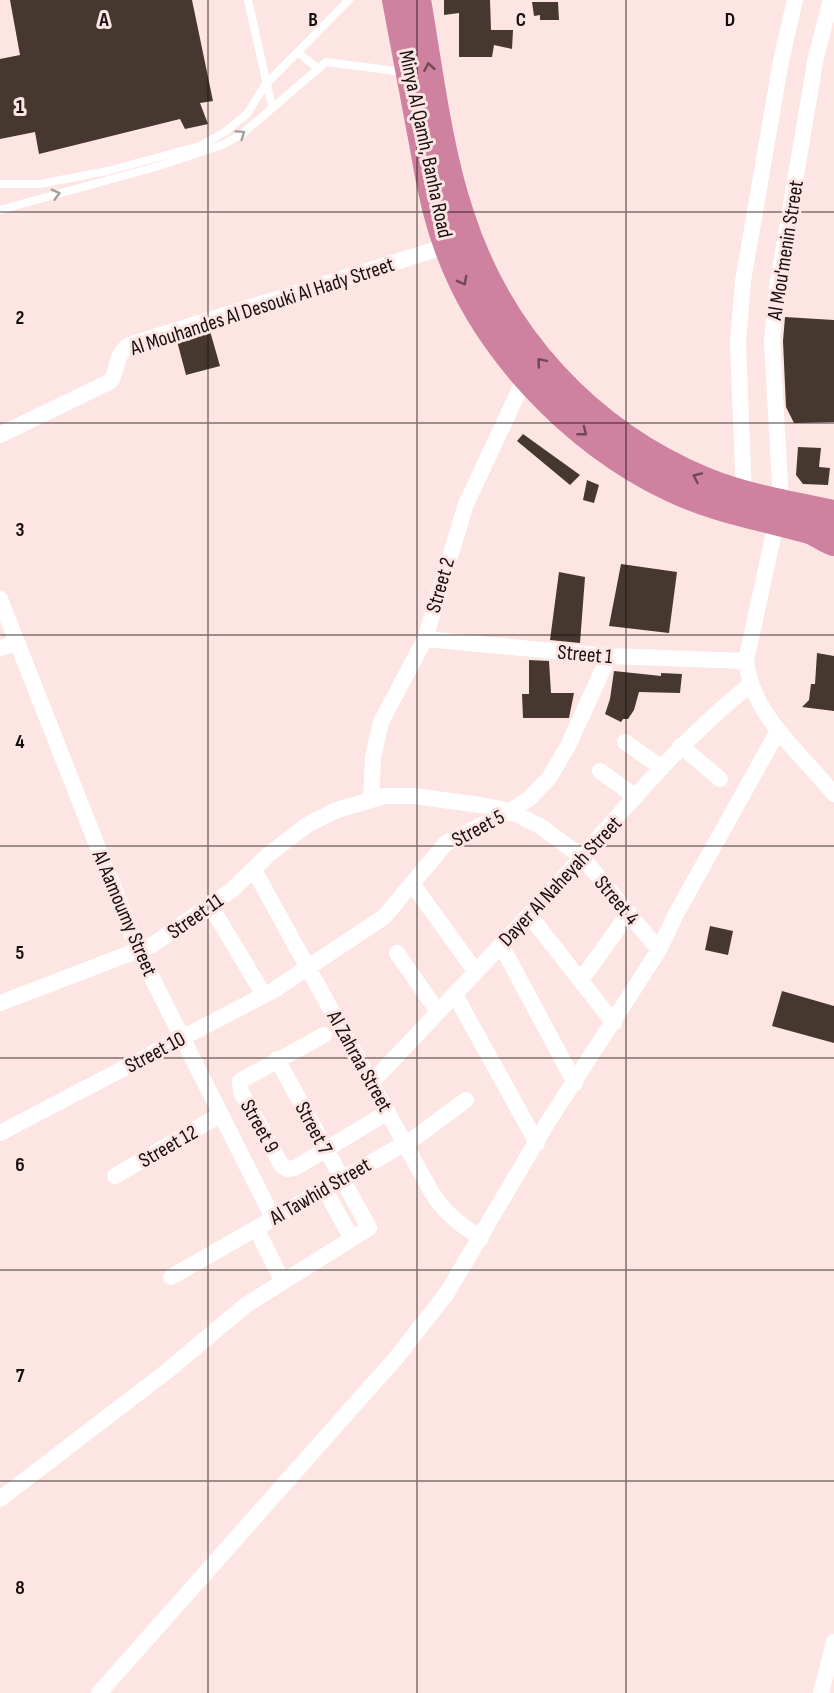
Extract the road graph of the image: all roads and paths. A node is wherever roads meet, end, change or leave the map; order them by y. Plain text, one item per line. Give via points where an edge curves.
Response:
1 (248, 0) edge
2 (349, 0) edge
3 (396, 0) edge
4 (417, 0) edge
5 (795, 0) edge
6 (831, 0) edge
7 (299, 53) junction
8 (317, 68) junction
9 (409, 72) junction
10 (266, 85) junction
11 (272, 108) junction
12 (0, 184) edge
13 (0, 210) edge
14 (447, 246) junction
15 (525, 376) junction
16 (0, 435) edge
17 (744, 494) junction
18 (778, 513) junction
19 (834, 514) edge
20 (821, 531) edge
21 (834, 542) edge
22 (0, 599) edge
23 (425, 639) junction
24 (17, 643) junction
25 (0, 648) edge
26 (609, 656) junction
27 (746, 661) junction
28 (751, 684) junction
29 (778, 731) junction
30 (625, 742) dead end
31 (681, 746) junction
32 (662, 768) junction
33 (600, 771) dead end
34 (720, 779) dead end
35 (834, 794) edge
36 (636, 797) junction
37 (371, 798) junction
38 (510, 812) junction
39 (582, 857) junction
40 (254, 870) junction
41 (413, 885) junction
42 (210, 905) junction
43 (628, 913) junction
44 (529, 915) junction
45 (501, 945) junction
46 (659, 950) junction
47 (139, 952) junction
48 (397, 953) dead end
49 (308, 969) junction
50 (476, 972) junction
51 (581, 980) junction
52 (264, 995) junction
53 (455, 995) junction
54 (0, 1003) edge
55 (438, 1012) junction
56 (614, 1023) junction
57 (324, 1035) dead end
58 (182, 1038) junction
59 (277, 1059) junction
60 (372, 1082) junction
61 (575, 1083) junction
62 (466, 1100) dead end
63 (388, 1112) junction
64 (220, 1115) junction
65 (0, 1133) edge
66 (405, 1143) junction
67 (537, 1143) junction
68 (326, 1150) junction
69 (115, 1176) dead end
70 (342, 1179) junction
71 (325, 1190) junction
72 (273, 1218) junction
73 (256, 1228) junction
74 (481, 1238) junction
75 (352, 1239) junction
76 (171, 1276) dead end
77 (283, 1282) junction
78 (0, 1499) edge
79 (834, 1642) edge
80 (99, 1693) edge
81 (821, 1693) edge

1 - 10 lane
2 - 7 lane
3 - 9 highway, Minya Al Qamh, Banha Road
17 -> 4 highway, Minya Al Qamh, Banha Road via 673,467 609,427 552,376 506,315 479,265 459,212
5 - 17 street, Al Mou'menin Street via 743,281 738,344
6 - 18 street, Al Mou'menin Street via 816,57 777,287 772,341
7 - 8 lane
7 - 10 lane
8 - 9 lane via 336,61
8 - 11 lane
9 - 14 highway, Minya Al Qamh, Banha Road
10 - 11 lane
10 - 12 lane via 247,114 200,146 51,182
13 -> 11 lane via 222,145 242,134
14 -> 15 highway, Minya Al Qamh, Banha Road via 489,326
14 - 16 street, Al Mouhandes Al Desouki Al Hady Street via 129,345 117,359 111,381
15 -> 18 highway, Minya Al Qamh, Banha Road via 578,428 639,471 706,503
15 - 23 street, Street 2 via 466,504
17 - 18 highway, Minya Al Qamh, Banha Road
18 - 19 highway, Minya Al Qamh, Banha Road
18 - 20 highway, Minya Al Qamh, Banha Road
18 - 27 street, Al Mou'menin Street
20 - 21 highway, Minya Al Qamh, Banha Road
22 - 24 street, Al Aamoumy Street
23 - 26 street, Street 1
23 - 37 street, Street 2 via 381,722 373,757
24 - 25 street
24 - 47 street, Al Aamoumy Street
26 - 27 street, Street 1
26 - 38 street, Street 5 via 549,778
27 - 28 street
28 - 29 street via 761,709
28 - 31 street, Dayer Al Naheyah Street
29 - 35 street
29 - 46 street
30 - 32 street
31 - 32 street, Dayer Al Naheyah Street
31 - 34 street
32 - 36 street, Dayer Al Naheyah Street
33 - 36 street
36 - 39 street, Dayer Al Naheyah Street
37 - 38 street, Street 4 via 414,796
37 - 40 street, Street 11 via 307,825
38 - 39 street, Street 4 via 540,826
38 - 41 street, Street 5 via 446,843
39 - 43 street, Street 4
39 - 44 street, Dayer Al Naheyah Street
40 - 42 street, Street 11
40 - 49 street, Al Zahraa Street
41 - 49 street, Street 5 via 384,917
41 - 50 street
42 - 47 street, Street 11
42 - 52 street
43 - 46 street, Street 4
43 - 51 street
44 - 45 street, Dayer Al Naheyah Street
44 - 51 street
45 - 50 street, Dayer Al Naheyah Street
45 - 61 street
46 - 56 street
47 - 54 street, Street 11
47 - 58 street, Al Aamoumy Street
48 - 55 street
49 - 52 street, Street 10
49 - 60 street, Al Zahraa Street
50 - 53 street, Dayer Al Naheyah Street
51 - 56 street
52 - 58 street, Street 10
53 - 55 street, Dayer Al Naheyah Street
53 - 67 street
55 - 60 street, Dayer Al Naheyah Street
56 - 61 street
57 - 59 street
58 - 64 street, Al Aamoumy Street
58 - 65 street, Street 10
59 - 68 street, Street 7
59 - 68 street, Street 9 via 240,1081 241,1092 287,1169
60 - 63 street, Al Zahraa Street
61 - 67 street
62 - 66 street, Al Tawhid Street
63 - 66 street, Al Zahraa Street
63 - 68 street
64 - 69 street, Street 12
64 - 72 street, Al Aamoumy Street
66 - 70 street, Al Tawhid Street
66 - 74 street, Al Zahraa Street via 443,1209 460,1226
67 - 74 street
68 - 70 street, Street 7
70 - 71 street, Al Tawhid Street
70 - 75 street, Street 7 via 369,1228
71 - 72 street, Al Tawhid Street
71 - 75 street
72 - 73 street, Al Tawhid Street
73 - 76 street, Al Tawhid Street
73 - 77 street
74 - 80 street via 447,1293 402,1351
75 - 77 street
77 - 78 street via 246,1305 166,1372
79 - 81 street

